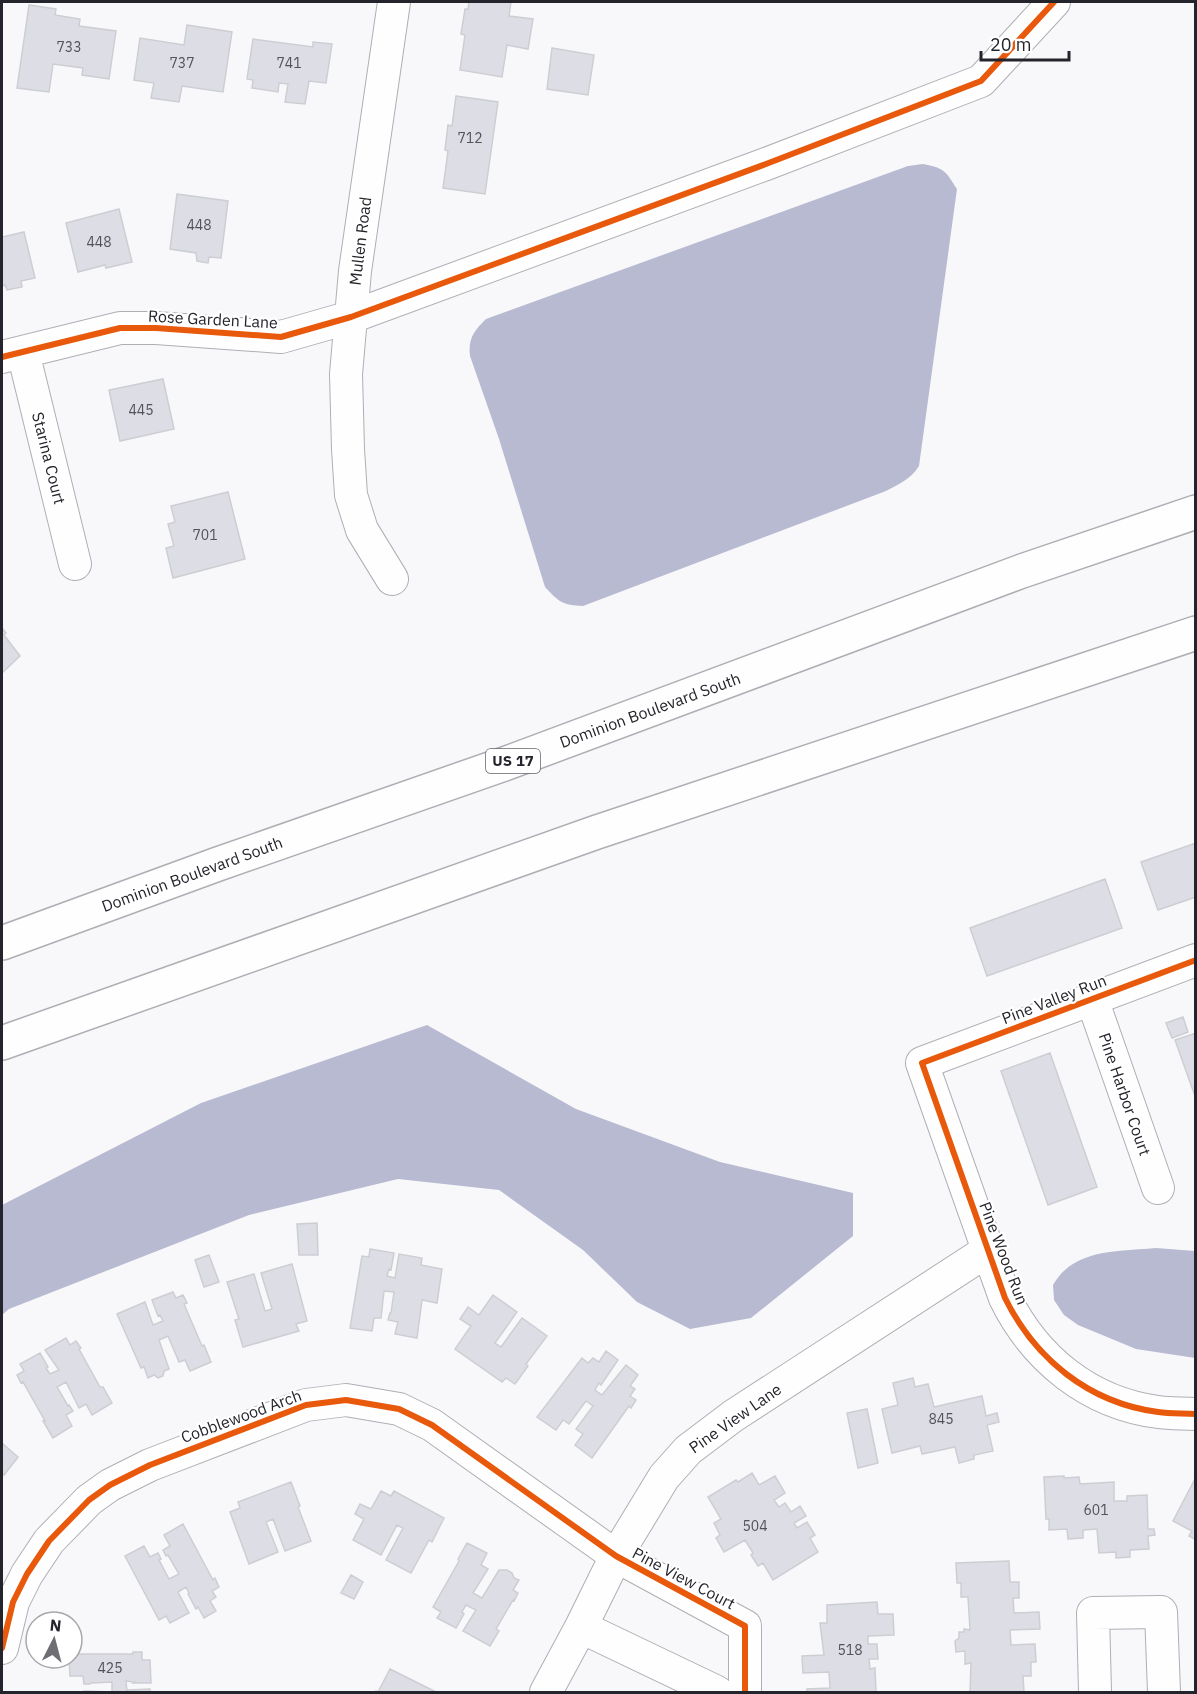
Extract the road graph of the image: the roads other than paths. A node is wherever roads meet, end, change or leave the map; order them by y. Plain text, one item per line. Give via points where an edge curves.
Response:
1 (394, 2) edge
2 (1054, 2) edge
3 (351, 317) junction
4 (12, 355) edge
5 (1196, 498) edge
6 (1196, 512) edge
7 (75, 564) dead end
8 (1022, 571) junction
9 (392, 579) dead end
10 (1196, 633) edge
11 (2, 943) edge
12 (1196, 960) edge
13 (1092, 999) junction
14 (2, 1043) edge
15 (922, 1063) joint
16 (1158, 1188) dead end
17 (987, 1251) junction
18 (1196, 1414) edge
19 (615, 1556) junction
20 (581, 1627) junction
21 (2, 1648) edge
22 (546, 1692) edge
23 (717, 1692) edge
24 (745, 1692) edge
25 (1095, 1692) edge
26 (1164, 1692) edge

1 - 3 street, Mullen Road
2 - 3 street, Rose Garden Lane via 981,81
3 - 4 street, Rose Garden Lane via 281,337 120,328
3 - 9 street, Mullen Road via 346,374 351,495 363,530
4 - 7 street, Starina Court
5 - 8 highway
6 - 8 highway, Dominion Boulevard South
8 - 11 highway, Dominion Boulevard South / US 17 via 507,763
10 - 14 highway via 597,832
12 - 13 street, Pine Valley Run
13 - 15 street, Pine Valley Run
13 - 16 street, Pine Harbor Court
15 - 17 street, Pine Wood Run
17 - 18 street, Pine Wood Run via 1013,1315 1061,1371 1115,1402 1158,1412
17 - 19 street, Pine View Lane via 733,1416 688,1450 664,1477
19 - 20 street, Pine View Lane
19 - 21 street, Cobblewood Arch via 432,1425 399,1409 346,1400 306,1405 150,1465 89,1500 48,1541 27,1574 13,1602
19 - 24 street, Pine View Court via 745,1626
20 - 22 street, Pine View Lane
20 - 23 street
25 - 26 street via 1094,1613 1161,1612

